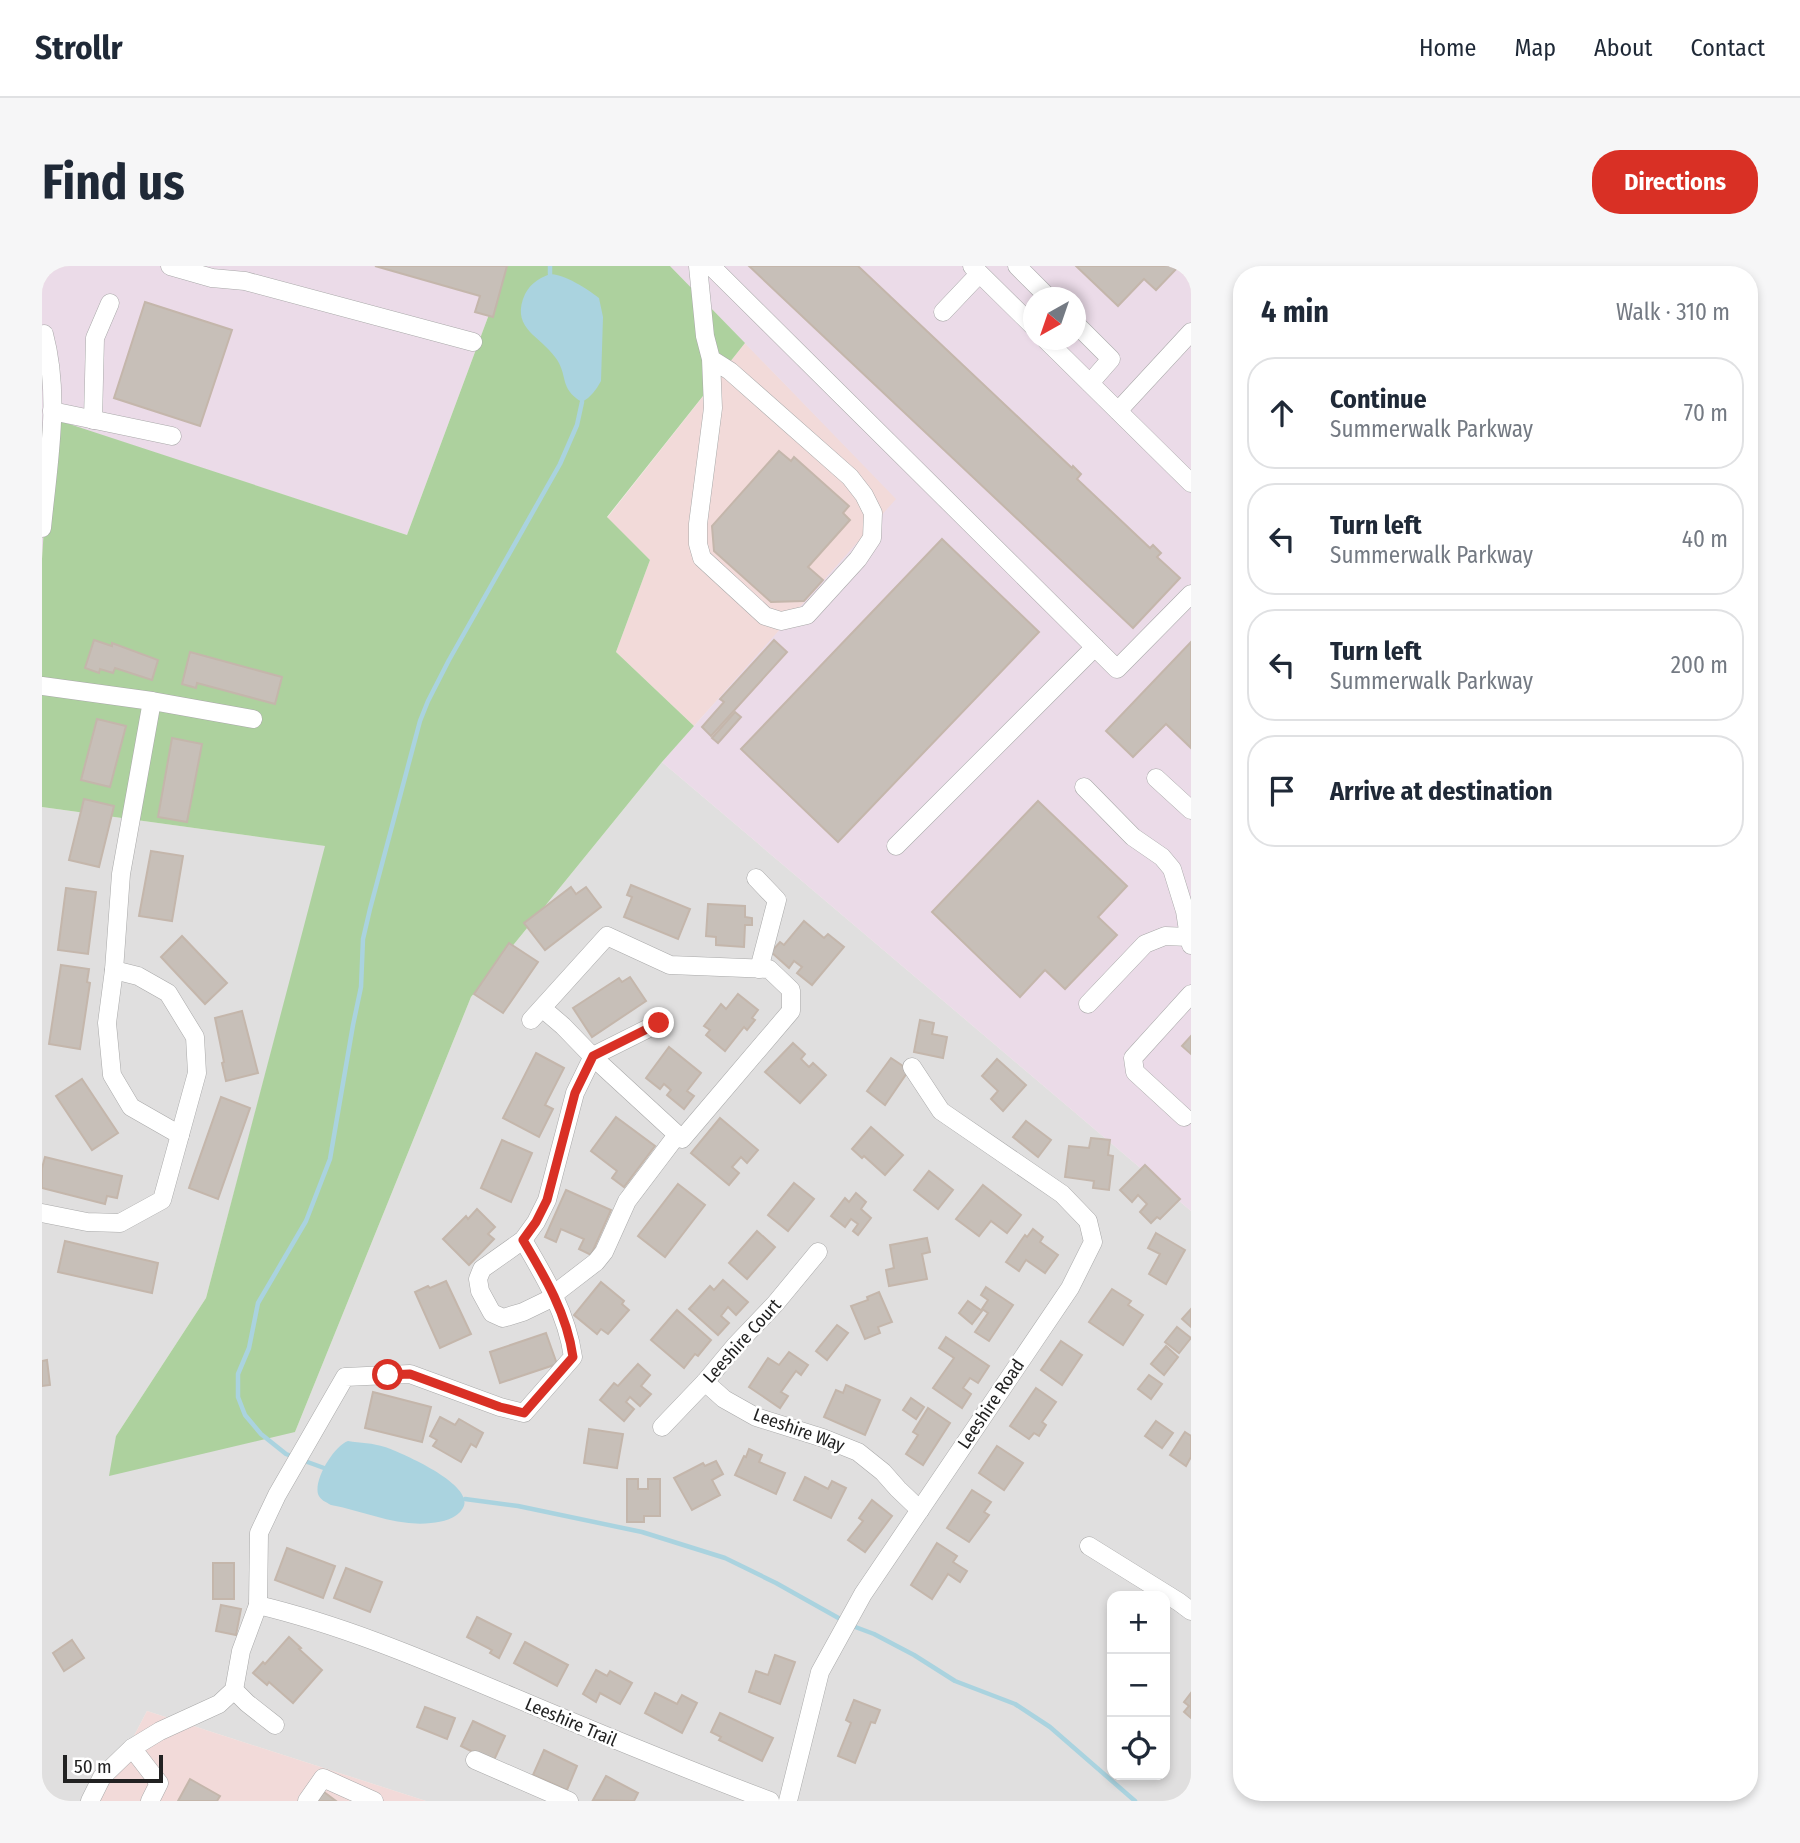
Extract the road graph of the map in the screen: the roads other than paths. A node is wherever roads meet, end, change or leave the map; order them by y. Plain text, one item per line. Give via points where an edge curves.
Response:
1 (170, 266) edge
2 (698, 266) edge
3 (711, 266) edge
4 (1017, 266) edge
5 (976, 270) edge
6 (1038, 287) edge
7 (110, 303) dead end
8 (943, 312) dead end
9 (1023, 316) edge
10 (1191, 332) edge
11 (44, 334) dead end
12 (1086, 334) edge
13 (473, 342) dead end
14 (1056, 350) edge
15 (711, 359) junction
16 (1090, 383) junction
17 (52, 411) junction
18 (1118, 411) junction
19 (93, 420) junction
20 (172, 436) dead end
21 (1191, 483) edge
22 (42, 528) edge
23 (1191, 594) edge
24 (1096, 647) junction
25 (42, 686) edge
26 (152, 701) junction
27 (253, 719) dead end
28 (1156, 778) dead end
29 (1084, 787) dead end
30 (1191, 810) edge
31 (896, 846) dead end
32 (756, 878) dead end
33 (1190, 939) edge
34 (759, 969) junction
35 (114, 970) junction
36 (1191, 993) edge
37 (1088, 1004) dead end
38 (659, 1023) dead end
39 (593, 1056) junction
40 (912, 1067) dead end
41 (1184, 1117) dead end
42 (180, 1135) junction
43 (680, 1137) junction
44 (42, 1213) edge
45 (523, 1240) junction
46 (818, 1252) dead end
47 (553, 1296) junction
48 (705, 1382) junction
49 (662, 1427) dead end
50 (920, 1510) junction
51 (1089, 1546) dead end
52 (258, 1605) junction
53 (1191, 1611) edge
54 (234, 1690) junction
55 (275, 1725) dead end
56 (132, 1748) junction
57 (475, 1760) dead end
58 (345, 1795) edge
59 (90, 1801) edge
60 (149, 1801) edge
61 (307, 1801) edge
62 (373, 1801) edge
63 (569, 1801) edge
64 (769, 1801) edge
65 (788, 1801) edge

1 - 13 street via 212,278 245,281
2 - 15 street
3 - 24 street
4 - 6 street
5 - 8 street
5 - 9 street
7 - 19 street via 95,338
10 - 18 street
11 - 17 street via 52,372
12 - 16 street via 1111,359
14 - 16 street
15 - 15 street via 850,477 873,513 872,538 807,615 781,621 765,616 702,558 698,544 713,408
16 - 18 street
17 - 19 street
17 - 22 street
18 - 21 street
19 - 20 street
23 - 24 street via 1117,668
24 - 31 street
25 - 26 street
26 - 27 street
26 - 35 street via 121,874
28 - 30 street
29 - 33 street via 1172,869
32 - 34 street via 777,900
33 - 37 street via 1165,936 1144,944
34 - 39 street via 670,965 607,936 537,1014 563,1026
34 - 43 street via 769,969 791,990 791,1011
35 - 42 street via 107,1023 112,1075 131,1107
35 - 42 street via 138,976 167,993 195,1037 197,1073
36 - 41 street via 1133,1058 1135,1072
38 - 39 street
39 - 43 street
39 - 45 street via 575,1093 547,1200
40 - 50 street, Leeshire Road via 941,1111 1062,1194 1088,1221 1093,1242 1070,1288
42 - 44 street via 162,1200 120,1223
43 - 47 street via 627,1201 604,1252
45 - 47 street
45 - 47 street via 482,1269 480,1291 492,1313 503,1318
46 - 48 street, Leeshire Court
47 - 52 street via 564,1315 573,1357 524,1413 410,1374 345,1377 259,1533
48 - 49 street, Leeshire Court
48 - 50 street, Leeshire Way via 756,1417 858,1452
50 - 65 street, Leeshire Road via 863,1594 820,1672
51 - 53 street
52 - 54 street via 241,1651
52 - 64 street, Leeshire Trail via 415,1656
54 - 55 street
54 - 56 street via 219,1704
56 - 59 street via 102,1777
56 - 60 street via 159,1783
57 - 63 street
58 - 61 street via 323,1778
58 - 62 street

